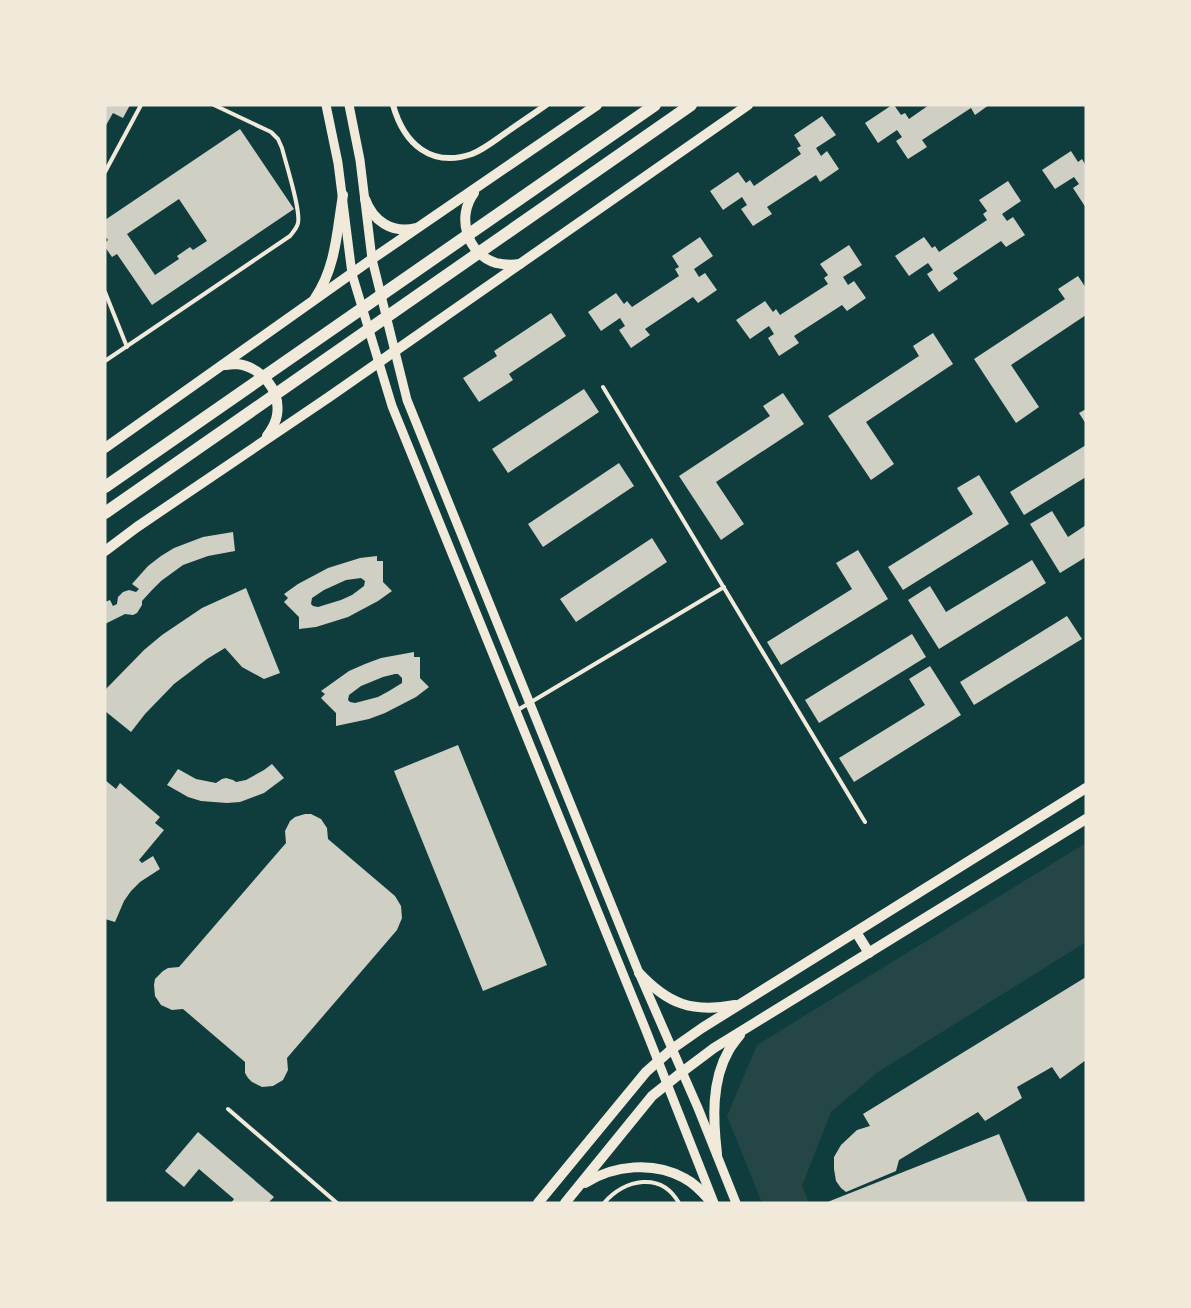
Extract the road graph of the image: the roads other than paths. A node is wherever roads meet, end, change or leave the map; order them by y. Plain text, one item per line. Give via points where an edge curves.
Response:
1 (141, 105) edge
2 (214, 105) edge
3 (326, 105) edge
4 (349, 105) edge
5 (393, 105) edge
6 (546, 105) edge
7 (597, 105) edge
8 (655, 105) edge
9 (691, 105) edge
10 (748, 105) edge
11 (105, 172) edge
12 (478, 188) junction
13 (343, 195) junction
14 (365, 199) junction
15 (419, 227) junction
16 (372, 260) junction
17 (521, 264) junction
18 (352, 274) junction
19 (105, 292) edge
20 (310, 303) junction
21 (127, 347) junction
22 (394, 352) junction
23 (105, 361) edge
24 (379, 362) junction
25 (222, 365) junction
26 (603, 387) dead end
27 (266, 439) junction
28 (105, 448) edge
29 (105, 487) edge
30 (105, 513) edge
31 (105, 551) edge
32 (724, 587) junction
33 (530, 703) junction
34 (516, 711) junction
35 (1086, 788) edge
36 (1086, 819) edge
37 (865, 822) dead end
38 (856, 932) junction
39 (869, 953) junction
40 (639, 973) junction
41 (741, 1004) junction
42 (743, 1031) junction
43 (672, 1049) junction
44 (658, 1061) junction
45 (682, 1072) junction
46 (667, 1083) junction
47 (228, 1109) dead end
48 (717, 1154) junction
49 (577, 1188) junction
50 (337, 1203) edge
51 (538, 1203) edge
52 (565, 1203) edge
53 (604, 1203) edge
54 (679, 1203) edge
55 (713, 1203) edge
56 (736, 1203) edge

1 - 11 lane
2 - 21 lane via 278,139 298,223 290,236
3 - 13 main road
4 - 14 main road
5 - 6 street via 410,140 431,155 445,158 488,146
7 - 12 main road
8 - 29 highway
9 - 30 highway
10 - 17 main road
12 - 15 main road
12 - 17 main road via 465,211 465,224 474,248 495,263
13 - 18 main road
13 - 20 main road via 327,278
14 - 15 main road via 372,214 386,225 402,230
14 - 16 main road
15 - 16 main road
16 - 18 main road
16 - 22 main road
17 - 22 main road
18 - 20 main road
18 - 24 main road
19 - 21 lane
20 - 25 main road
21 - 23 lane
22 - 24 main road
22 - 33 main road via 407,400
24 - 27 main road
24 - 34 main road via 392,406
25 - 27 main road via 250,367 272,386 277,413
25 - 28 main road
26 - 32 lane
27 - 31 main road
32 - 33 lane
32 - 37 lane
33 - 34 lane
33 - 40 main road
34 - 44 main road
35 - 38 main road
36 - 39 main road
38 - 39 main road
38 - 41 main road
39 - 42 main road
40 - 41 main road via 653,988 680,1002 717,1008
40 - 43 main road
41 - 43 main road
42 - 45 main road
42 - 48 main road via 728,1051 717,1087
43 - 44 main road
43 - 45 main road
44 - 46 main road
44 - 51 main road
45 - 46 main road
45 - 48 main road
46 - 49 main road
46 - 55 main road
47 - 50 lane
48 - 56 main road
49 - 52 main road
49 - 55 main road via 613,1171 653,1168 684,1178
53 - 54 lane via 630,1184 644,1181 666,1187

